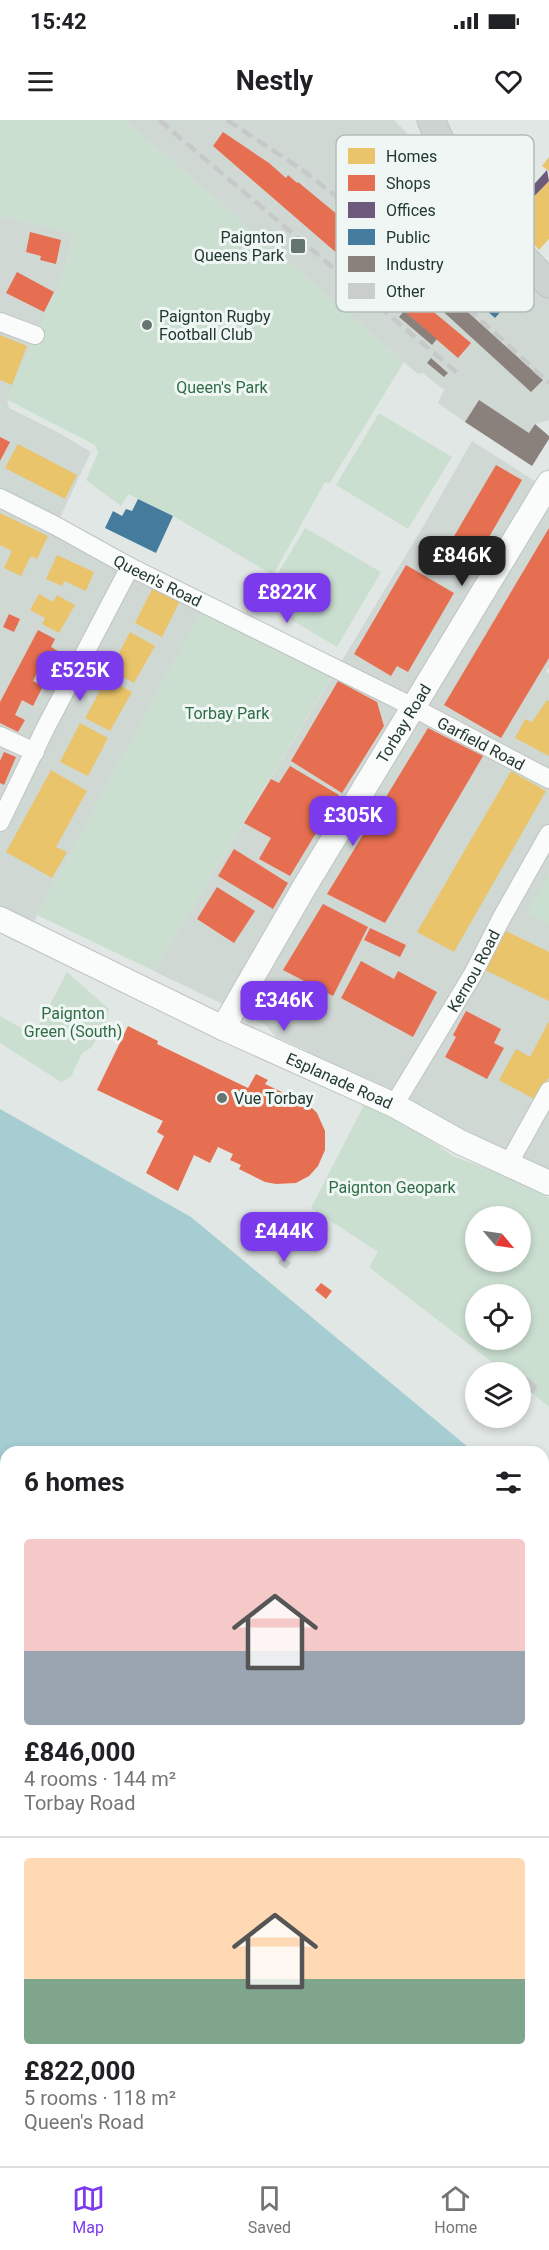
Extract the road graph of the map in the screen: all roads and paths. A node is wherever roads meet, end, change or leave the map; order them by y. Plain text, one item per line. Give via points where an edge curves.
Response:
1 (431, 120) edge
2 (438, 135) edge
3 (534, 268) edge
4 (549, 284) edge
5 (0, 322) edge
6 (35, 335) dead end
7 (549, 483) edge
8 (0, 498) edge
9 (130, 567) junction
10 (413, 708) junction
11 (0, 736) edge
12 (34, 752) junction
13 (549, 779) edge
14 (0, 822) edge
15 (549, 834) edge
16 (0, 919) edge
17 (223, 1028) junction
18 (549, 1091) edge
19 (394, 1105) junction
20 (509, 1163) junction
21 (549, 1183) edge

1 - 2 main road
3 - 4 main road
5 - 6 street
7 - 10 main road, Torbay Road
8 - 9 street, Queen's Road
9 - 10 street, Queen's Road
9 - 12 street
10 - 13 street, Garfield Road
10 - 17 main road, Torbay Road
11 - 12 street
12 - 14 street
15 - 19 street, Kernou Road via 473,974
16 - 17 main road, Esplanade Road
17 - 19 main road, Esplanade Road
18 - 20 street
19 - 20 main road, Esplanade Road via 460,1142
20 - 21 main road, Esplanade Road

